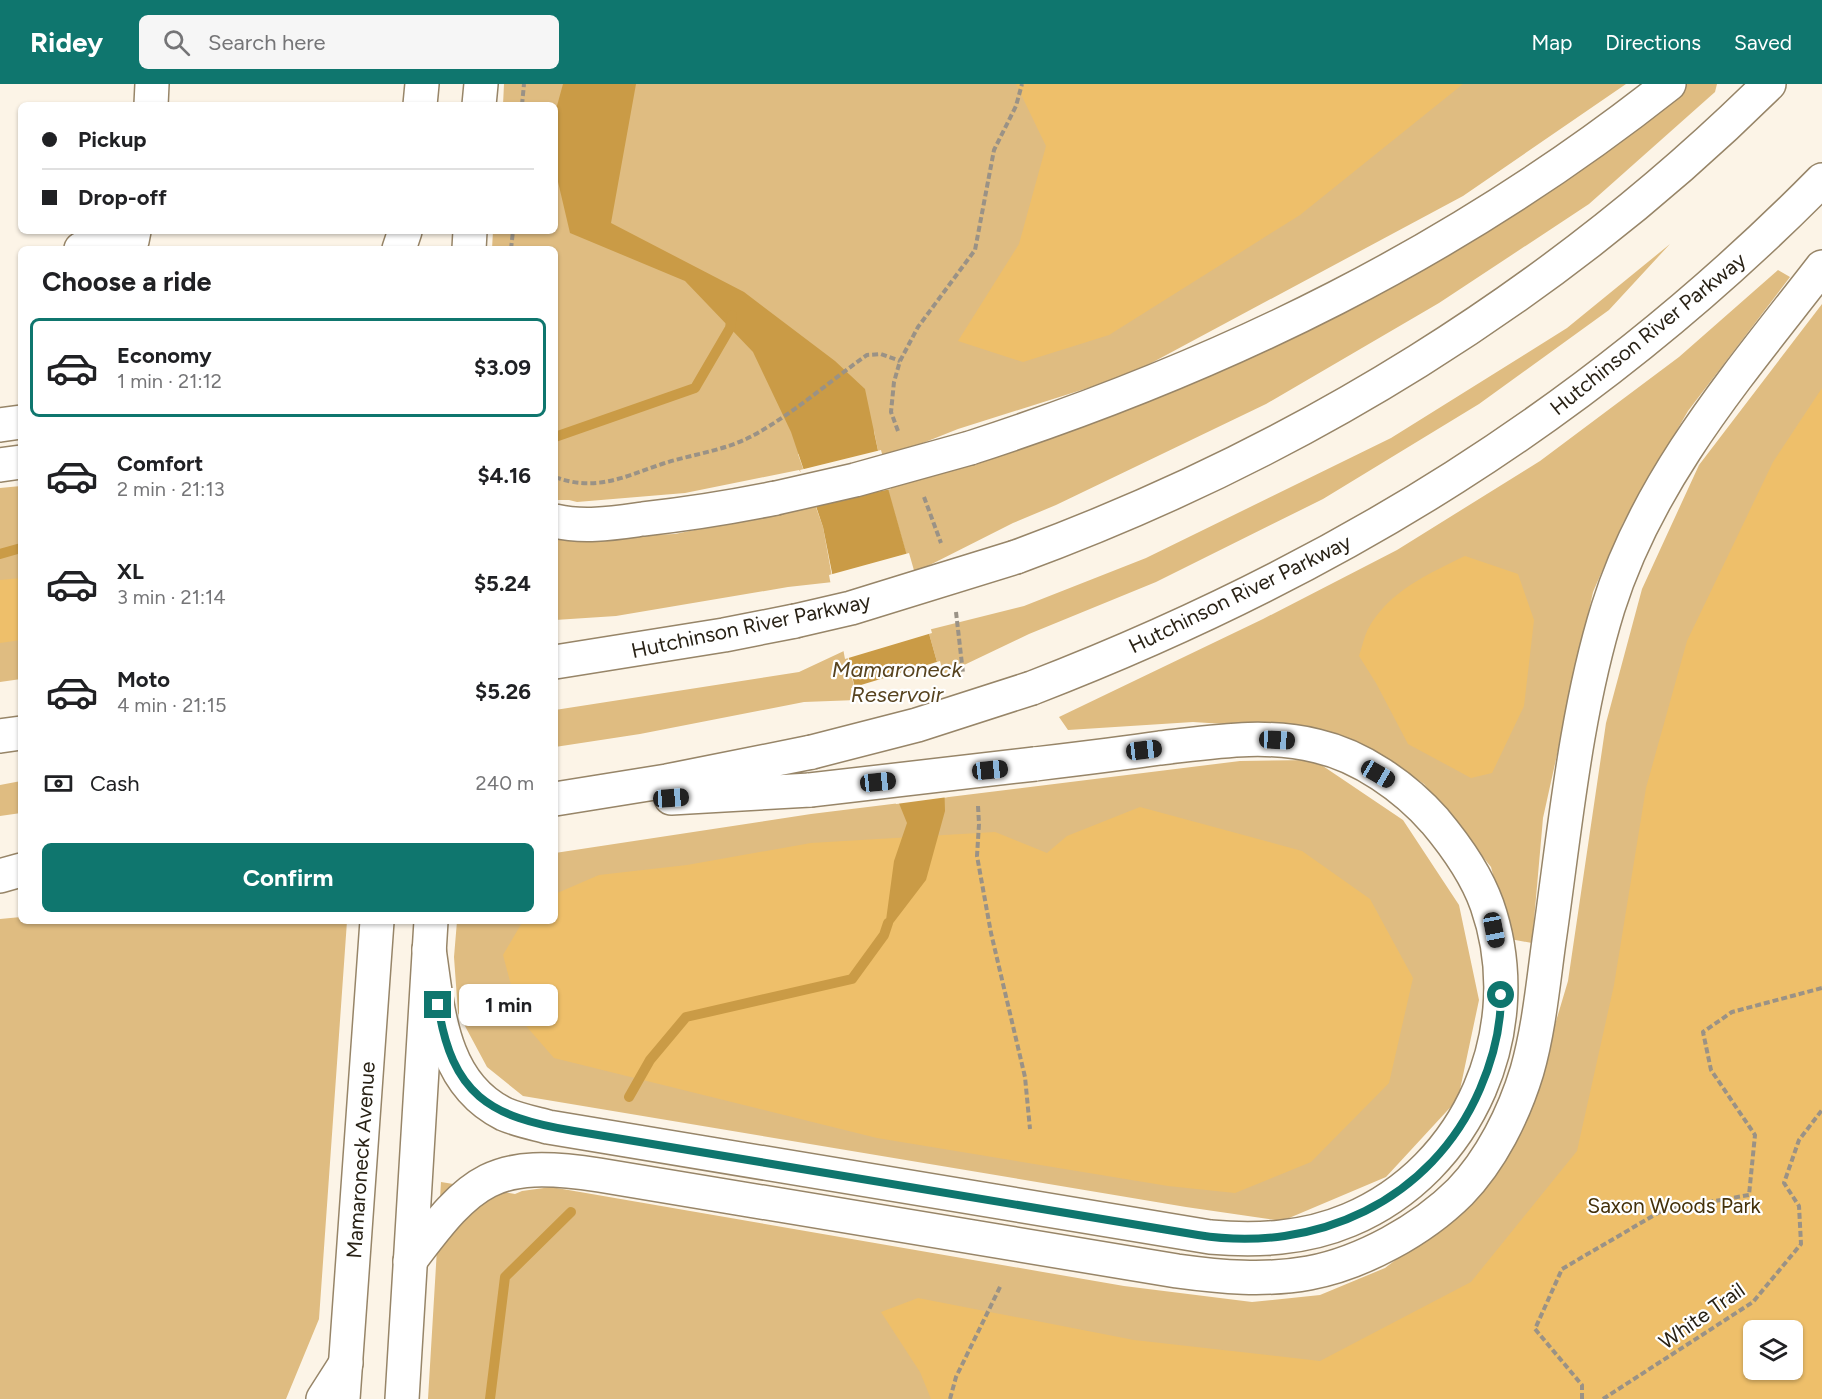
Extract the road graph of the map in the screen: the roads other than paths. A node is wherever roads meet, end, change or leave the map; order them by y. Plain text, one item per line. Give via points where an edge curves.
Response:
1 (152, 84) edge
2 (422, 84) edge
3 (481, 84) edge
4 (1669, 84) edge
5 (1769, 84) edge
6 (151, 102) edge
7 (420, 102) edge
8 (480, 102) edge
9 (1822, 180) edge
10 (133, 234) edge
11 (100, 246) edge
12 (1822, 267) edge
13 (18, 422) edge
14 (0, 425) edge
15 (18, 462) edge
16 (0, 465) edge
17 (558, 521) edge
18 (558, 662) edge
19 (0, 719) edge
20 (18, 719) edge
21 (18, 733) edge
22 (0, 736) edge
23 (558, 799) edge
24 (558, 805) edge
25 (18, 871) edge
26 (0, 874) edge
27 (377, 924) edge
28 (430, 935) edge
29 (410, 1261) junction
30 (346, 1363) junction
31 (323, 1399) edge
32 (343, 1399) edge
33 (402, 1399) edge

1 - 6 main road
2 - 7 main road
3 - 8 main road
4 - 17 main road, bridge via 1600,137 1429,248 1238,347 1101,404 970,448 776,498 609,523
5 - 18 main road, Hutchinson River Parkway, bridge via 1690,159 1592,240 1488,317 1269,447 1155,501 1016,557 851,608 700,639
9 - 23 main road, Hutchinson River Parkway, bridge via 1655,334 1551,414 1446,483 1249,594 1032,688 917,725 812,752
10 - 11 main road via 132,241
12 - 29 main road via 1686,447 1621,573 1597,646 1578,741 1537,1023 1526,1072 1506,1123 1478,1170 1459,1193 1413,1229 1336,1266 1309,1273 1252,1278 1178,1271 599,1175 531,1169 499,1176 466,1194
13 - 14 main road
15 - 16 main road
19 - 20 main road
21 - 22 main road
24 - 28 main road, bridge via 810,790 1237,739 1292,740 1320,747 1389,780 1429,815 1463,858 1486,904 1499,959 1501,1008 1492,1057 1462,1125 1431,1163 1373,1208 1349,1220 1301,1234 1278,1238 1210,1237 548,1127 504,1113 479,1096 451,1058 443,1033
25 - 26 main road
27 - 30 main road, Mamaroneck Avenue
28 - 29 main road
29 - 33 main road
30 - 31 main road
30 - 32 main road, Mamaroneck Avenue

